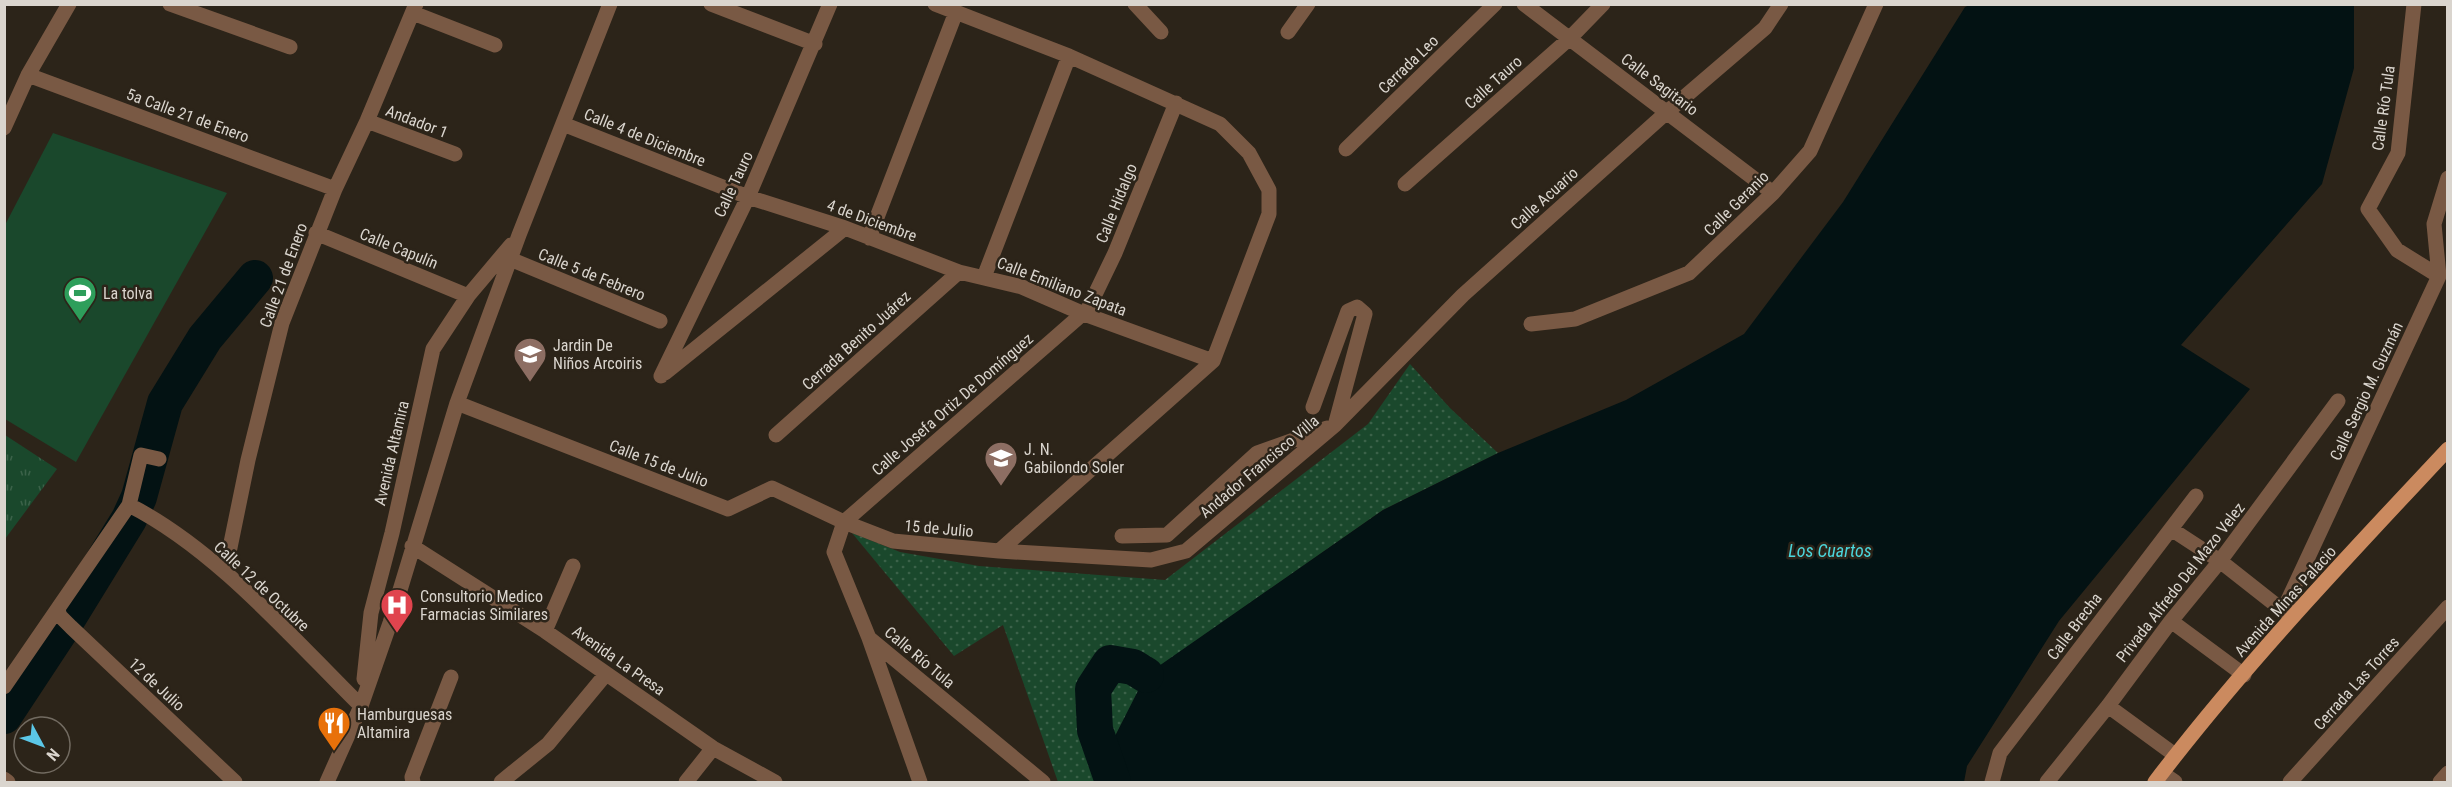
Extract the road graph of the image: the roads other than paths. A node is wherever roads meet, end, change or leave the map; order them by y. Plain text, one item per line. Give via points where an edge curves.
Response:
1 (69, 4) edge
2 (170, 4) edge
3 (610, 4) edge
4 (711, 4) edge
5 (830, 4) edge
6 (935, 4) edge
7 (1135, 4) edge
8 (1308, 4) edge
9 (1495, 4) edge
10 (1524, 4) edge
11 (1604, 4) edge
12 (1781, 4) edge
13 (1876, 4) edge
14 (2414, 4) edge
15 (414, 9) edge
16 (956, 12) junction
17 (1161, 32) dead end
18 (1288, 32) dead end
19 (1570, 38) junction
20 (815, 44) junction
21 (495, 45) dead end
22 (290, 47) dead end
23 (1069, 56) junction
24 (28, 75) junction
25 (1176, 103) junction
26 (8, 111) edge
27 (1666, 112) junction
28 (367, 121) junction
29 (563, 124) junction
30 (4, 128) edge
31 (1346, 149) dead end
32 (455, 154) dead end
33 (2448, 178) edge
34 (1405, 184) dead end
35 (335, 189) junction
36 (1773, 193) junction
37 (748, 197) junction
38 (845, 228) junction
39 (316, 233) junction
40 (519, 235) junction
41 (868, 238) junction
42 (510, 259) junction
43 (959, 272) junction
44 (2439, 276) junction
45 (984, 277) junction
46 (468, 296) junction
47 (1084, 314) junction
48 (660, 321) dead end
49 (1531, 324) dead end
50 (1213, 361) junction
51 (2338, 401) dead end
52 (457, 403) junction
53 (1313, 407) dead end
54 (1335, 425) junction
55 (776, 435) dead end
56 (2448, 449) edge
57 (159, 459) dead end
58 (2196, 496) dead end
59 (129, 505) junction
60 (844, 522) junction
61 (2171, 529) junction
62 (1122, 536) dead end
63 (412, 546) junction
64 (999, 551) junction
65 (2220, 561) junction
66 (573, 566) dead end
67 (225, 572) junction
68 (2448, 607) edge
69 (2287, 614) junction
70 (63, 618) junction
71 (2171, 621) junction
72 (544, 631) junction
73 (869, 638) junction
74 (606, 674) junction
75 (2244, 675) junction
76 (451, 677) dead end
77 (4, 687) edge
78 (361, 706) junction
79 (2108, 706) junction
80 (713, 748) junction
81 (2175, 755) junction
82 (2448, 773) edge
83 (2158, 778) edge
84 (4, 779) edge
85 (773, 782) edge
86 (8, 783) edge
87 (235, 783) edge
88 (327, 783) edge
89 (412, 783) edge
90 (501, 783) edge
91 (686, 783) edge
92 (920, 783) edge
93 (1043, 783) edge
94 (1992, 783) edge
95 (2046, 783) edge
96 (2175, 783) edge
97 (2290, 783) edge
98 (2440, 783) edge

1 - 24 street
2 - 22 street
3 - 29 street, Avenida Altamira
4 - 20 street
5 - 20 street, Calle Tauro
6 - 16 street
7 - 17 street
8 - 18 street
9 - 31 street, Cerrada Leo
10 - 19 street, Calle Sagitario
11 - 19 street, Calle Tauro
12 - 27 street, Calle Acuario via 1765,28
13 - 36 street, Calle Geranio via 1810,151
14 - 44 street, Calle Río Tula via 2398,153 2368,209 2397,250
15 - 21 street
15 - 28 street, Calle 21 de Enero
16 - 23 street
16 - 41 street
19 - 27 street, Calle Sagitario
19 - 34 street, Calle Tauro
20 - 37 street, Calle Tauro
23 - 25 street
23 - 45 street, Calle Emiliano Zapata
24 - 26 street
24 - 35 street, 5a Calle 21 de Enero
25 - 47 street, Calle Hidalgo via 1115,253
25 - 50 street via 1220,124 1249,153 1269,190 1269,214
26 - 30 street
27 - 36 street, Calle Sagitario
27 - 54 street, Calle Acuario via 1463,295
28 - 32 street, Andador 1
28 - 35 street, Calle 21 de Enero
29 - 37 street, Calle 4 de Diciembre
29 - 40 street, Avenida Altamira
33 - 44 street via 2434,224
35 - 39 street, Calle 21 de Enero
36 - 49 street, Calle Geranio via 1689,273 1575,319
37 - 38 street, 4 de Diciembre
37 - 38 street, Calle Tauro via 661,376
38 - 41 street, 4 de Diciembre
39 - 46 street, Calle Capulín
39 - 67 street, Calle 21 de Enero via 282,322
40 - 42 street, Avenida Altamira
40 - 46 street, Avenida Altamira
41 - 43 street, 4 de Diciembre
42 - 48 street, Calle 5 de Febrero
42 - 52 street, Avenida Altamira
43 - 45 street, 4 de Diciembre
43 - 55 street, Cerrada Benito Juárez
44 - 69 street, Calle Sergio M. Guzmán
45 - 47 street, Calle Emiliano Zapata via 1022,287
46 - 78 street, Avenida Altamira via 433,349 371,613
47 - 50 street, Calle Emiliano Zapata
47 - 60 street, Calle Josefa Ortiz De Domínguez
50 - 64 street
51 - 65 street, Privada Alfredo Del Mazo Velez
52 - 60 street, Calle 15 de Julio via 728,509 772,488
52 - 63 street, Avenida Altamira
53 - 54 street via 1348,311 1357,307 1365,314
54 - 62 street, Andador Francisco Villa via 1257,453 1167,535
54 - 64 street, Andador Francisco Villa via 1186,551 1151,560
56 - 69 main road, Avenida Minas Palacio
57 - 59 street via 141,455
58 - 61 street, Calle Brecha
59 - 67 street, Calle 12 de Octubre via 153,517
59 - 70 street
60 - 64 street, 15 de Julio via 893,542
60 - 73 street, Calle Río Tula via 834,552
61 - 65 street
61 - 94 street, Calle Brecha via 2000,753
63 - 72 street, Avenida La Presa
63 - 78 street, Avenida Altamira
65 - 69 street
65 - 71 street, Privada Alfredo Del Mazo Velez
66 - 72 street
67 - 78 street, Calle 12 de Octubre
68 - 97 street, Cerrada Las Torres
69 - 75 main road, Avenida Minas Palacio
70 - 77 street
70 - 87 street, 12 de Julio
71 - 75 street
71 - 79 street, Privada Alfredo Del Mazo Velez
72 - 74 street, Avenida La Presa
73 - 92 street
73 - 93 street, Calle Río Tula
74 - 80 street, Avenida La Presa
74 - 90 street via 549,744
75 - 81 main road, Avenida Minas Palacio
76 - 89 street
78 - 88 street, Avenida Altamira
79 - 81 street
79 - 95 street, Privada Alfredo Del Mazo Velez
80 - 85 street, Avenida La Presa
80 - 91 street
81 - 83 main road, Avenida Minas Palacio
82 - 98 street
83 - 96 street
84 - 86 street

